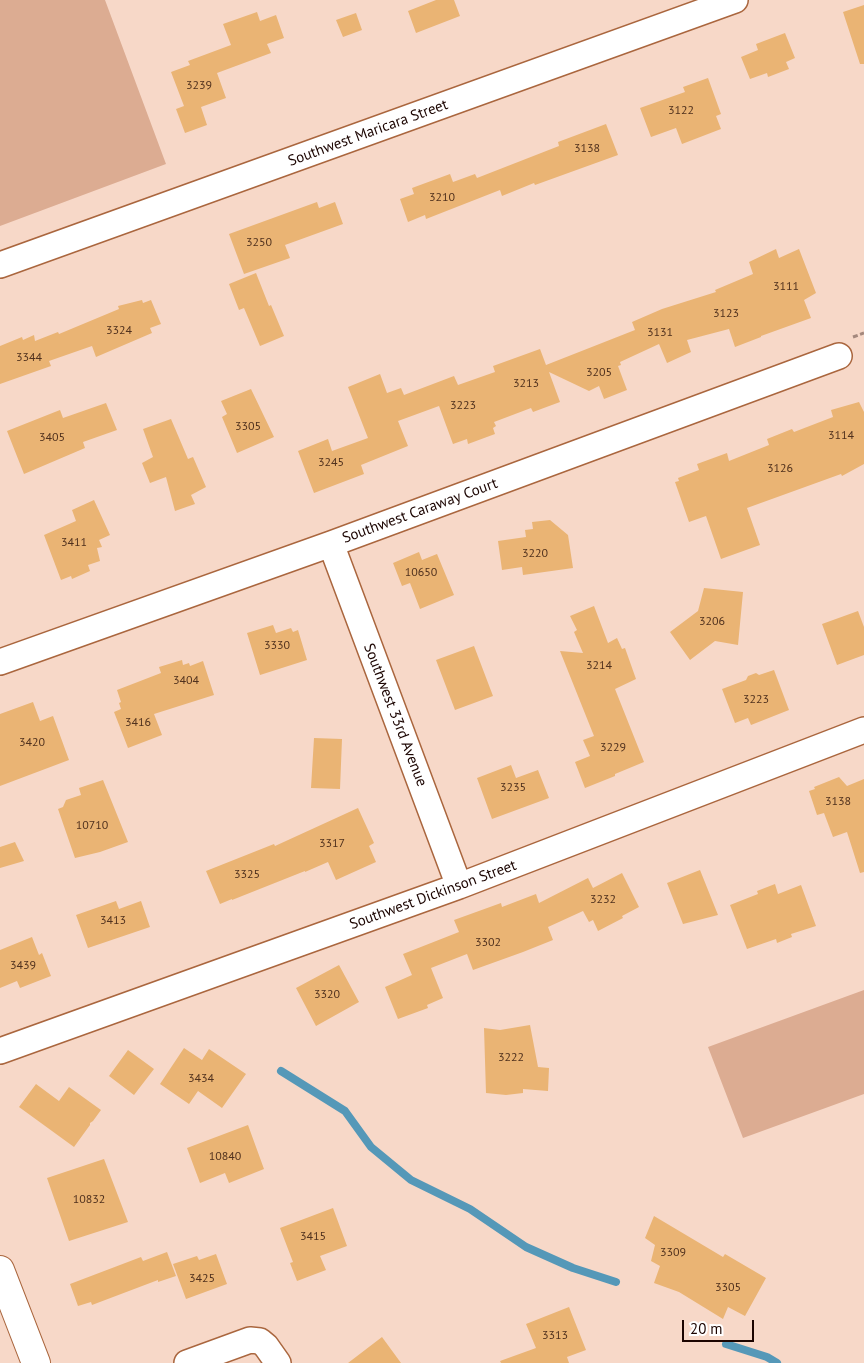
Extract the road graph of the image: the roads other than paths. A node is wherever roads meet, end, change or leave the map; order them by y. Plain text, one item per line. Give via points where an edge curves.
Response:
1 (735, 0) edge
2 (0, 265) edge
3 (839, 356) dead end
4 (330, 544) junction
5 (0, 662) edge
6 (864, 730) edge
7 (459, 886) junction
8 (0, 1051) edge
9 (3, 1287) edge
10 (36, 1363) edge
11 (187, 1363) edge
12 (278, 1363) edge

1 - 2 street, Southwest Maricara Street
3 - 4 street, Southwest Caraway Court
4 - 5 street, Southwest Caraway Court
4 - 7 street, Southwest 33rd Avenue
6 - 7 street, Southwest Dickinson Street
7 - 8 street, Southwest Dickinson Street
9 - 10 street
11 - 12 street via 250,1340 260,1341

